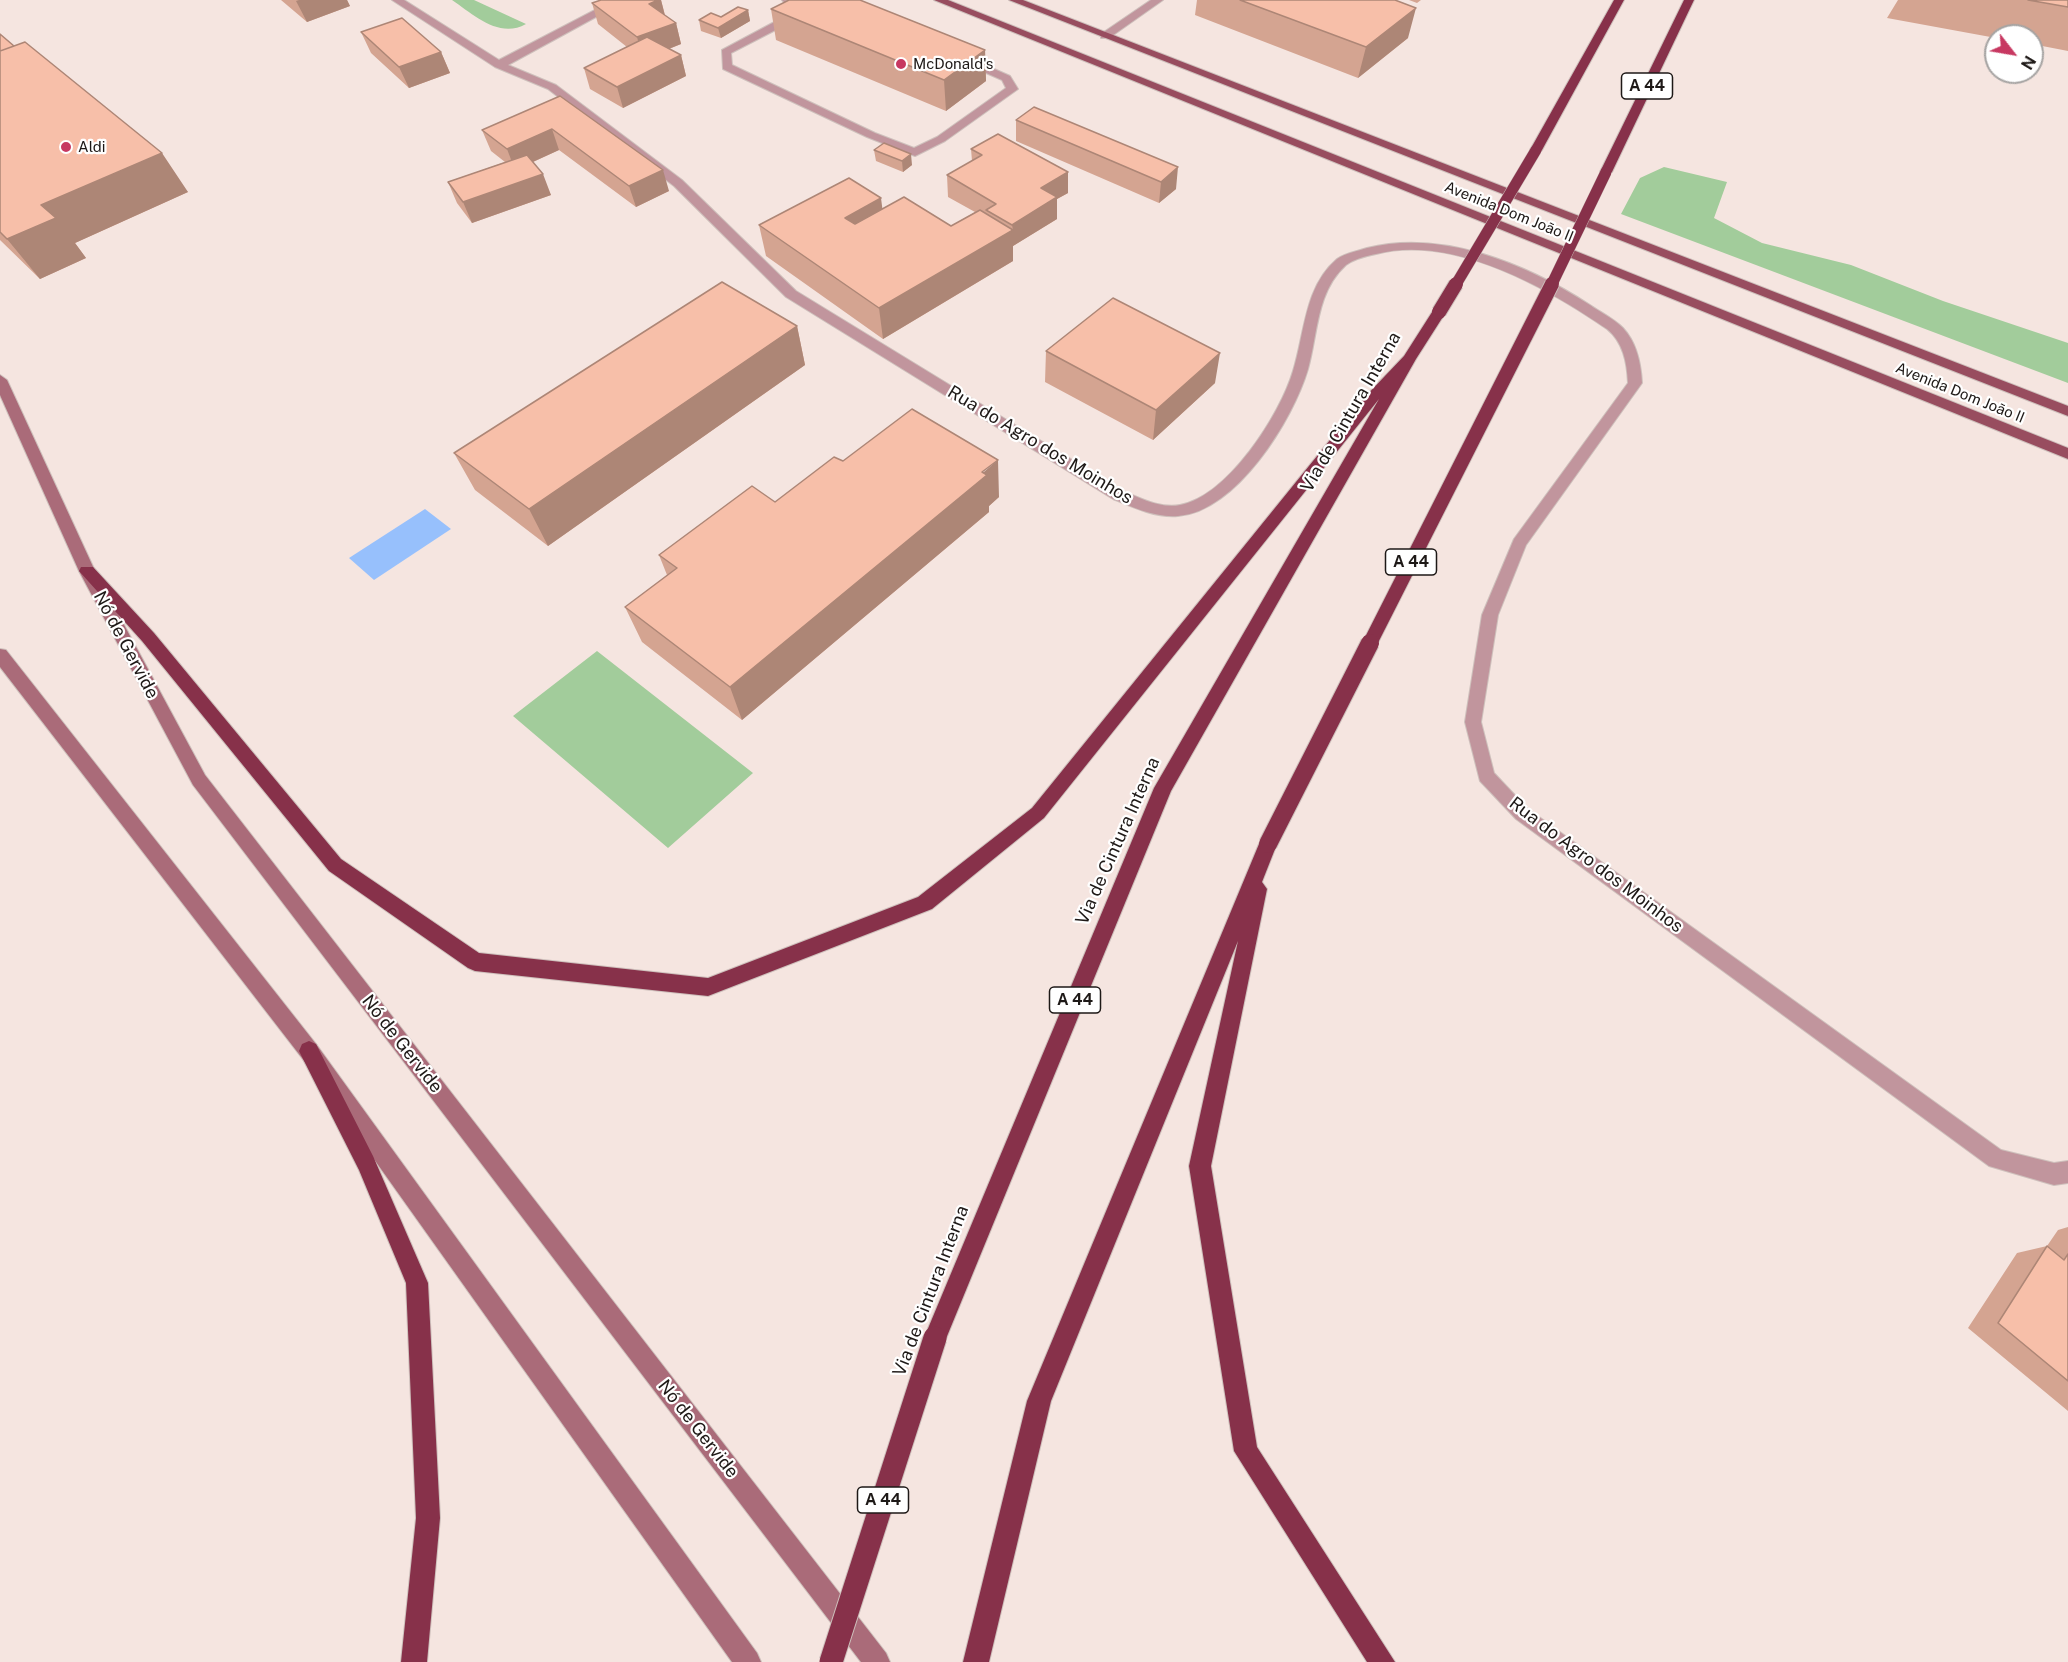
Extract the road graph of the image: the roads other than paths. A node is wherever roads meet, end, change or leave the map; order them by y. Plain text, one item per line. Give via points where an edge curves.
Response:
1 (397, 0) edge
2 (622, 0) edge
3 (939, 0) edge
4 (1014, 0) edge
5 (1158, 0) edge
6 (1619, 0) edge
7 (1689, 0) edge
8 (791, 1) edge
9 (1105, 36) junction
10 (949, 53) edge
11 (499, 65) junction
12 (1409, 359) junction
13 (0, 380) edge
14 (2068, 411) edge
15 (2068, 454) edge
16 (87, 571) junction
17 (0, 656) edge
18 (1268, 844) junction
19 (309, 1051) junction
20 (2068, 1172) edge
21 (414, 1662) edge
22 (748, 1662) edge
23 (831, 1662) edge
24 (877, 1662) edge
25 (976, 1662) edge
26 (1382, 1662) edge

1 - 11 street, Rua do Agro dos Moinhos
2 - 11 street
3 - 15 main road, Avenida Dom João II
4 - 9 main road, Avenida Dom João II
5 - 9 street
6 - 12 highway, Via de Cintura Interna / A 44, bridge via 1536,150
7 - 18 highway, A 44, bridge via 1554,280
8 - 10 street via 785,21 726,52 727,67 915,152 941,139 1012,88 1006,78
9 - 14 main road, Avenida Dom João II
11 - 20 street, Rua do Agro dos Moinhos via 552,87 678,183 791,294 1142,506 1182,511 1221,492 1261,448 1296,385 1317,294 1344,261 1378,247 1419,246 1485,260 1577,301 1618,331 1633,357 1635,383 1519,543 1490,615 1473,722 1486,776 1522,814 1996,1159 2054,1174
12 - 16 highway via 1370,401 1038,813 925,903 708,987 475,962 335,866 148,638
12 - 23 highway, Via de Cintura Interna / A 44, bridge via 1163,788 935,1338
13 - 16 main road, Nó de Gervide
16 - 24 main road, Nó de Gervide via 199,780
17 - 19 main road
18 - 25 highway, A 44 via 1040,1401
18 - 26 highway via 1200,1166 1246,1451
19 - 21 highway via 366,1163 417,1283 428,1518
19 - 22 main road

